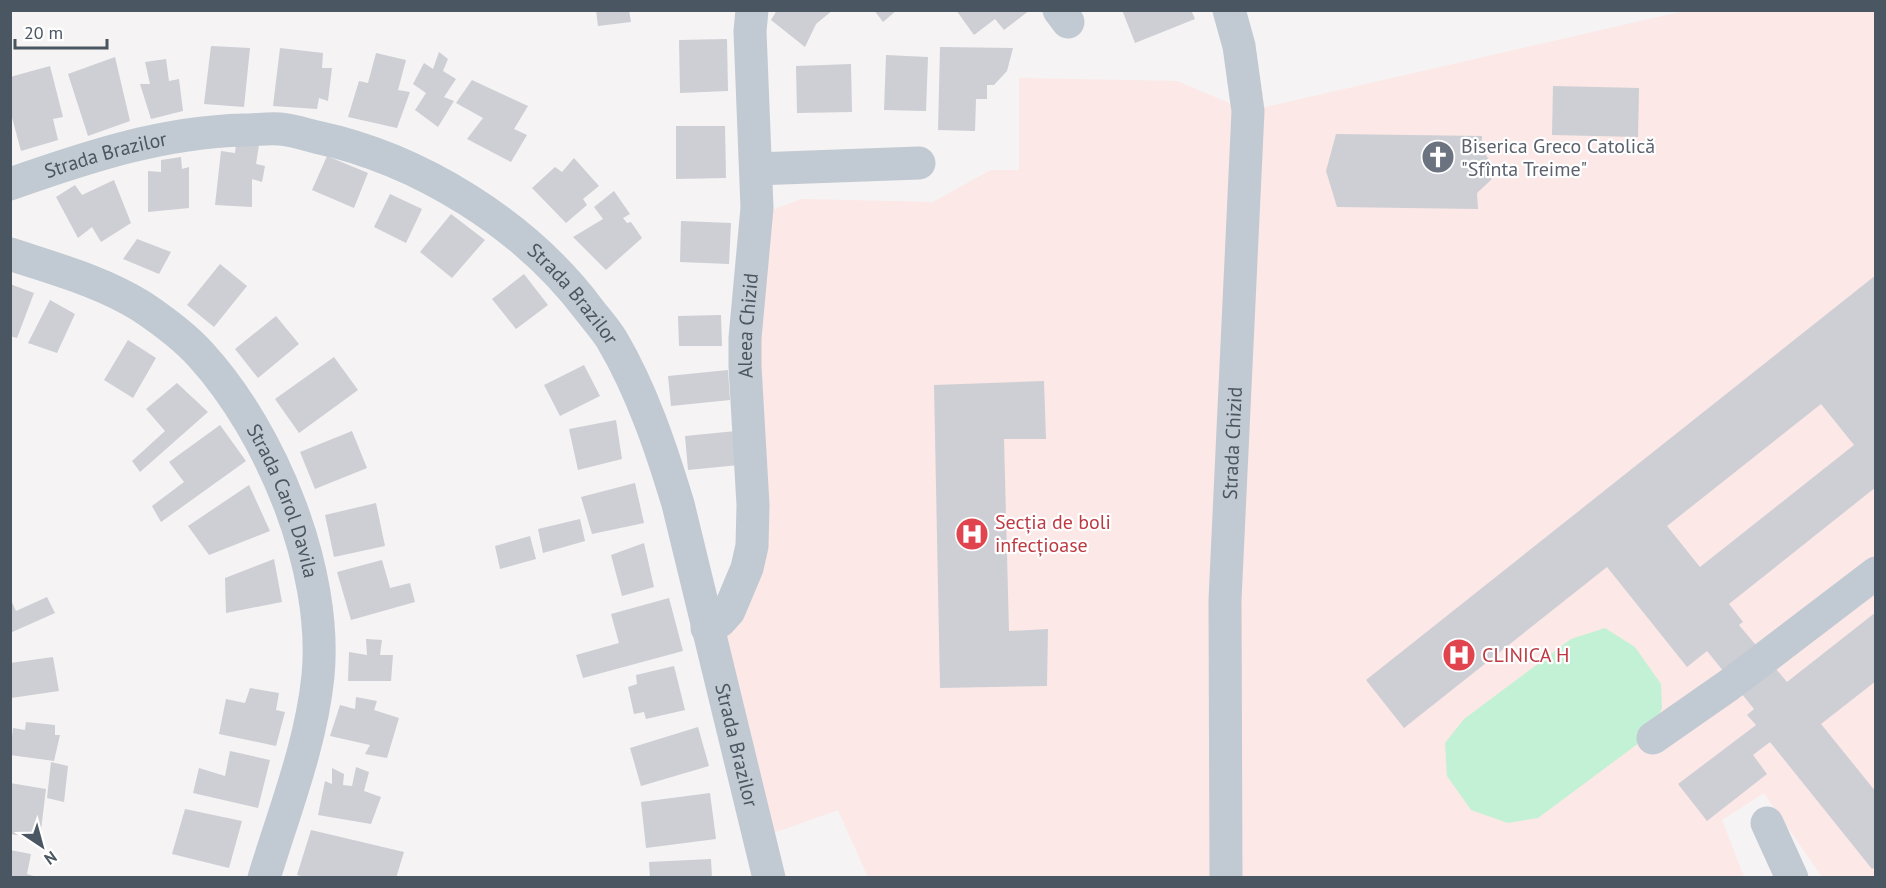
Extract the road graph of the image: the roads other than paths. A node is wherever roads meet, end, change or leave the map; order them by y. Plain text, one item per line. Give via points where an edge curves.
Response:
1 (752, 10) edge
2 (1229, 10) edge
3 (919, 163) dead end
4 (756, 169) junction
5 (10, 184) edge
6 (10, 254) edge
7 (1875, 573) edge
8 (707, 628) junction
9 (1653, 738) dead end
10 (1767, 823) dead end
11 (264, 878) edge
12 (769, 878) edge
13 (1226, 878) edge
14 (1792, 878) edge

1 - 4 street, Aleea Chizid via 750,68
2 - 13 street, Strada Chizid via 1239,46 1248,111 1225,600
3 - 4 street
4 - 8 street, Aleea Chizid via 757,208 745,366 752,546 729,611
5 - 8 street, Strada Brazilor via 155,139 209,131 281,129 349,144 447,188 533,247 573,288 612,339 661,447
6 - 11 street, Strada Carol Davila via 97,283 172,328 201,355 244,411 278,473 303,542 317,608 318,674 312,716
7 - 9 street via 1729,686
8 - 12 street, Strada Brazilor
10 - 14 street

